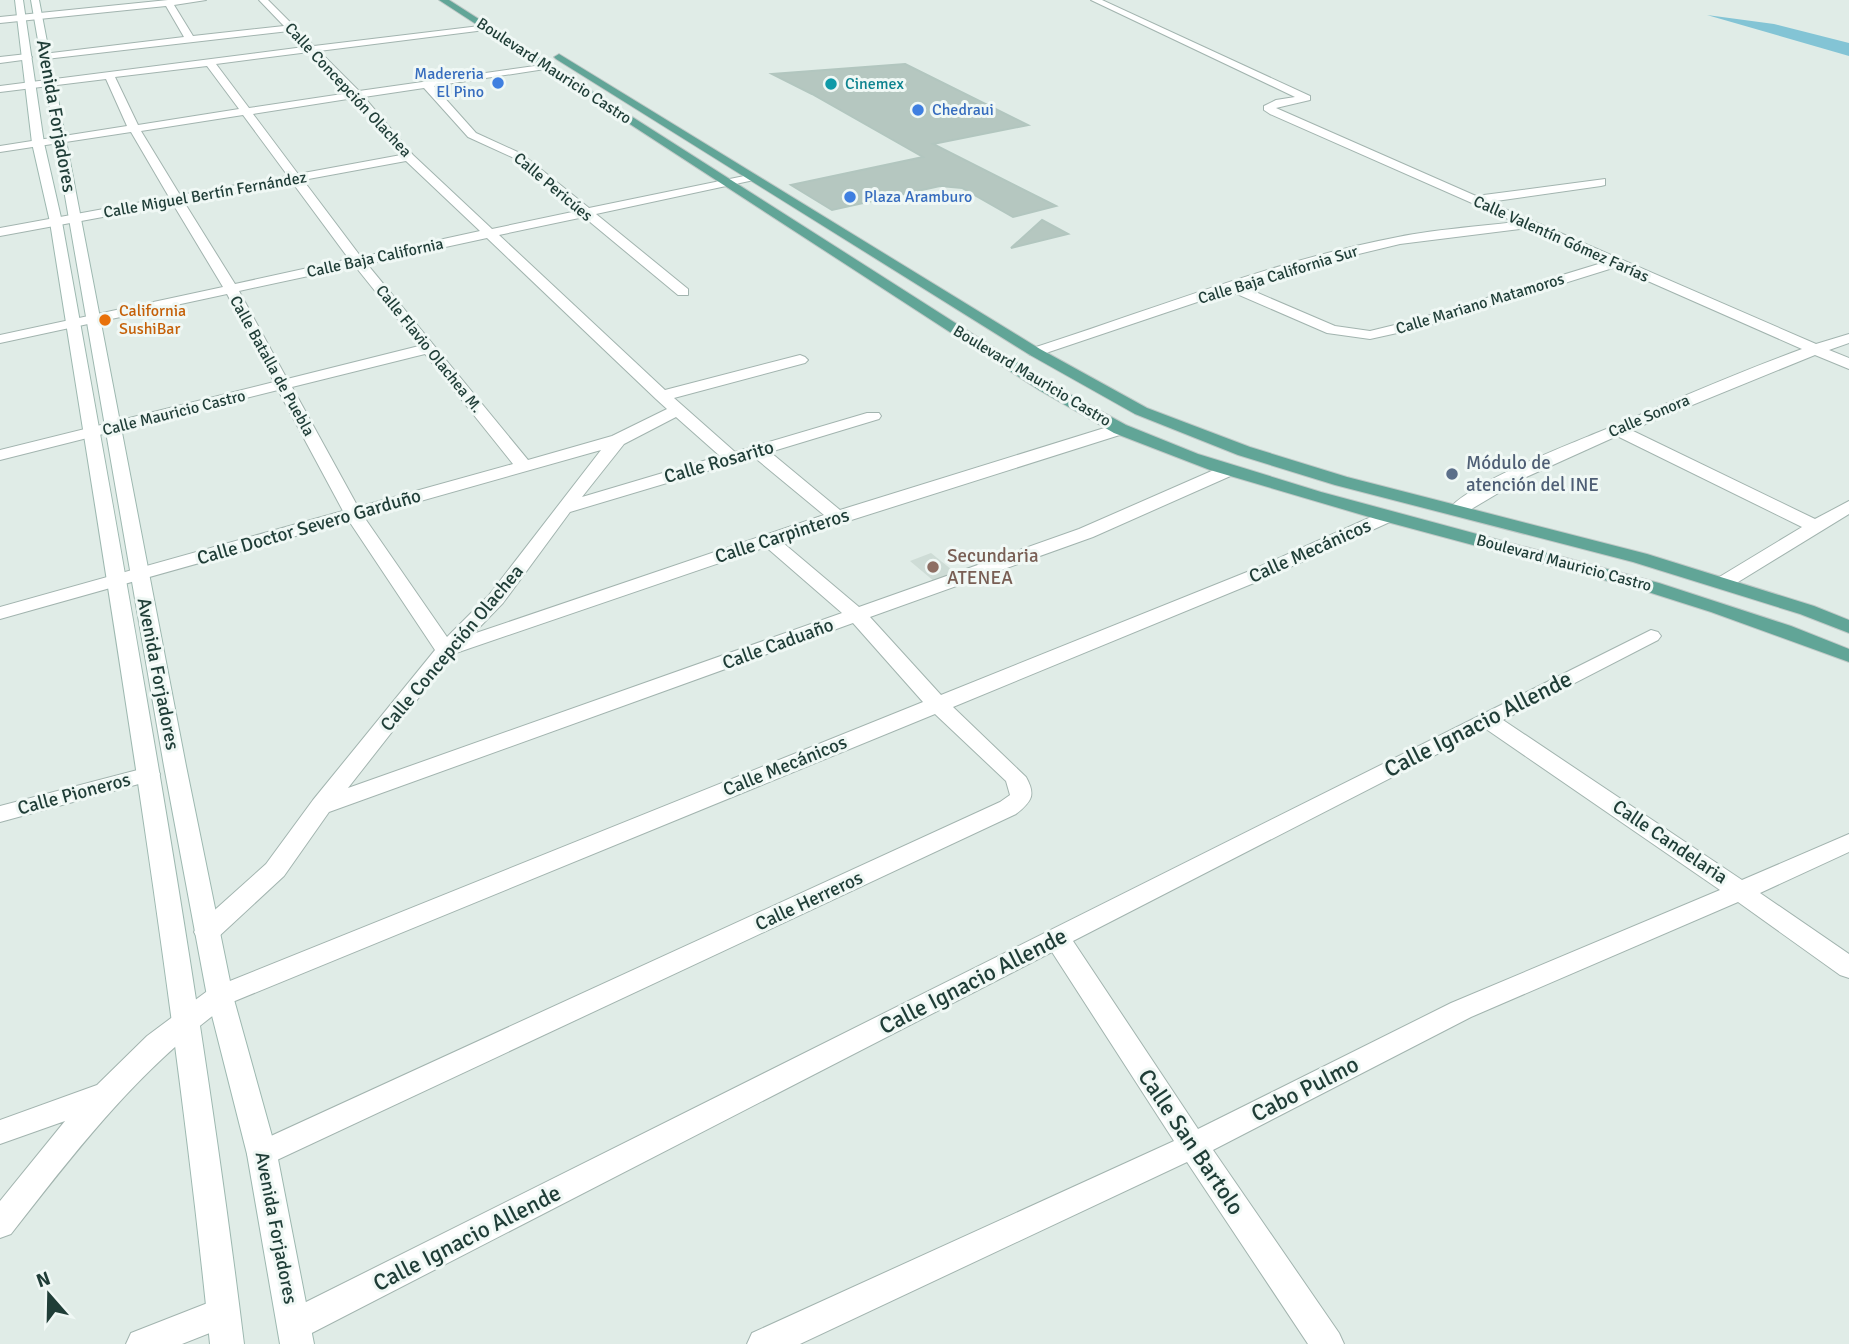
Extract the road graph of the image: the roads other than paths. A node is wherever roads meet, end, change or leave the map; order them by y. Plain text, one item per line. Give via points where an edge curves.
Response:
1 (19, 0) edge
2 (35, 0) edge
3 (202, 0) edge
4 (263, 0) edge
5 (443, 0) edge
6 (466, 0) edge
7 (1095, 0) edge
8 (118, 4) edge
9 (168, 4) junction
10 (39, 16) junction
11 (22, 18) junction
12 (0, 20) edge
13 (125, 21) dead end
14 (485, 27) junction
15 (291, 28) junction
16 (131, 33) dead end
17 (190, 39) junction
18 (136, 45) junction
19 (311, 49) junction
20 (46, 56) junction
21 (27, 57) junction
22 (0, 61) edge
23 (209, 62) junction
24 (545, 66) junction
25 (109, 75) junction
26 (41, 83) junction
27 (426, 84) junction
28 (0, 89) edge
29 (356, 95) junction
30 (248, 111) junction
31 (134, 129) junction
32 (61, 140) junction
33 (38, 143) junction
34 (0, 149) edge
35 (410, 157) junction
36 (750, 177) junction
37 (297, 178) junction
38 (1601, 182) dead end
39 (725, 183) junction
40 (178, 200) junction
41 (1473, 200) junction
42 (584, 213) junction
43 (65, 220) junction
44 (1527, 225) junction
45 (0, 232) edge
46 (489, 233) junction
47 (358, 262) junction
48 (1615, 263) junction
49 (1232, 287) junction
50 (231, 289) junction
51 (683, 292) dead end
52 (932, 314) junction
53 (95, 318) junction
54 (73, 323) junction
55 (997, 328) junction
56 (0, 338) edge
57 (1849, 338) edge
58 (429, 348) junction
59 (1813, 349) junction
60 (1035, 352) junction
61 (800, 359) dead end
62 (1849, 364) edge
63 (283, 386) junction
64 (662, 396) junction
65 (678, 410) junction
66 (873, 416) dead end
67 (115, 428) junction
68 (1120, 429) junction
69 (1617, 430) junction
70 (90, 433) junction
71 (618, 440) junction
72 (758, 450) junction
73 (0, 455) edge
74 (732, 458) junction
75 (524, 466) junction
76 (1229, 470) junction
77 (1849, 506) edge
78 (564, 508) junction
79 (1457, 510) junction
80 (353, 514) junction
81 (837, 517) junction
82 (1386, 517) junction
83 (1814, 526) junction
84 (768, 540) junction
85 (139, 574) junction
86 (116, 581) junction
87 (1723, 583) junction
88 (0, 613) edge
89 (858, 615) junction
90 (1849, 627) edge
91 (1651, 636) dead end
92 (446, 650) junction
93 (1849, 656) edge
94 (937, 704) junction
95 (1488, 720) junction
96 (149, 774) junction
97 (321, 806) junction
98 (0, 814) edge
99 (1849, 842) edge
100 (1741, 891) junction
101 (208, 932) junction
102 (1057, 938) junction
103 (1849, 968) edge
104 (220, 996) junction
105 (186, 1018) junction
106 (104, 1096) junction
107 (0, 1132) edge
108 (1193, 1146) junction
109 (262, 1154) junction
110 (0, 1224) edge
111 (223, 1312) junction
112 (295, 1335) edge
113 (143, 1344) edge
114 (228, 1344) edge
115 (764, 1344) edge
116 (1327, 1344) edge

1 - 11 street, Avenida Forjadores
2 - 10 street, Avenida Forjadores
3 - 9 street
4 - 15 street, Calle Concepción Olachea
5 - 14 main road, Boulevard Mauricio Castro
6 - 36 main road, Boulevard Mauricio Castro
7 - 41 street, Calle Valentín Gómez Farías via 1306,98 1274,104 1269,108 1274,112
8 - 9 street
8 - 10 street
8 - 13 street
9 - 17 street
10 - 11 street
10 - 20 street, Avenida Forjadores
11 - 12 street
11 - 21 street, Avenida Forjadores
14 - 19 street
14 - 24 main road, Boulevard Mauricio Castro
15 - 17 street
15 - 19 street, Calle Concepción Olachea
16 - 18 street
17 - 18 street
18 - 20 street
19 - 23 street
19 - 29 street, Calle Concepción Olachea
20 - 26 street, Avenida Forjadores
21 - 22 street
21 - 26 street, Avenida Forjadores
23 - 25 street
23 - 30 street, Calle Flavio Olachea M.
24 - 27 street
24 - 39 main road, Boulevard Mauricio Castro
25 - 26 street
25 - 31 street, Calle Batalla de Puebla
26 - 28 street
26 - 32 street, Avenida Forjadores
26 - 33 street, Avenida Forjadores
27 - 29 street
27 - 42 street, Calle Pericúes via 474,136 518,156
29 - 30 street
29 - 35 street, Calle Concepción Olachea
30 - 31 street
30 - 37 street, Calle Flavio Olachea M.
31 - 32 street
31 - 40 street, Calle Batalla de Puebla
32 - 33 street
32 - 43 street, Avenida Forjadores
33 - 34 street
33 - 43 street, Avenida Forjadores
35 - 37 street, Calle Miguel Bertín Fernández
35 - 46 street, Calle Concepción Olachea
36 - 39 street, Calle Baja California
36 - 55 main road, Boulevard Mauricio Castro
37 - 40 street, Calle Miguel Bertín Fernández
37 - 47 street, Calle Flavio Olachea M.
38 - 41 street
39 - 42 street, Calle Baja California
39 - 52 main road, Boulevard Mauricio Castro
40 - 43 street, Calle Miguel Bertín Fernández
40 - 50 street, Calle Batalla de Puebla
41 - 44 street, Calle Valentín Gómez Farías
42 - 46 street, Calle Baja California
42 - 51 street, Calle Pericúes
43 - 45 street, Calle Miguel Bertín Fernández
43 - 53 street, Avenida Forjadores
43 - 54 street, Avenida Forjadores
44 - 48 street, Calle Valentín Gómez Farías
44 - 49 street, Calle Baja California Sur via 1382,244
46 - 47 street, Calle Baja California
46 - 64 street, Calle Concepción Olachea
47 - 50 street, Calle Baja California
47 - 58 street, Calle Flavio Olachea M.
48 - 49 street, Calle Mariano Matamoros via 1385,333 1358,335 1332,330
48 - 59 street, Calle Valentín Gómez Farías
49 - 60 street, Calle Baja California Sur
50 - 53 street, Calle Baja California
50 - 63 street, Calle Batalla de Puebla
52 - 55 main road via 961,324
52 - 68 main road, Boulevard Mauricio Castro
53 - 54 street, Calle Baja California
53 - 67 street, Avenida Forjadores
54 - 56 street, Calle Baja California
54 - 70 street, Avenida Forjadores
55 - 60 main road, Boulevard Mauricio Castro
57 - 59 street, Calle Sonora
58 - 63 street, Calle Mauricio Castro
58 - 75 street, Calle Flavio Olachea M.
59 - 62 street, Calle Valentín Gómez Farías
59 - 69 street, Calle Sonora
60 - 79 main road, Boulevard Mauricio Castro via 1141,411 1191,432 1341,481
61 - 64 street
63 - 67 street, Calle Mauricio Castro
63 - 80 street, Calle Batalla de Puebla
64 - 65 street, Calle Concepción Olachea
65 - 71 street, Calle Concepción Olachea
65 - 74 street, Calle Concepción Olachea
66 - 72 street, Calle Rosarito
67 - 70 street, Calle Mauricio Castro
67 - 85 street, Avenida Forjadores
68 - 76 main road, Boulevard Mauricio Castro
68 - 81 street, Calle Carpinteros
69 - 79 street, Calle Sonora via 1494,485
69 - 83 street
70 - 73 street, Calle Mauricio Castro
70 - 86 street, Avenida Forjadores
71 - 75 street, Calle Doctor Severo Garduño
71 - 78 street, Calle Concepción Olachea
72 - 74 street, Calle Rosarito
72 - 81 street
74 - 78 street, Calle Rosarito
75 - 80 street, Calle Doctor Severo Garduño
76 - 82 main road, Boulevard Mauricio Castro
76 - 89 street, Calle Caduaño via 1086,533
77 - 83 street
78 - 92 street, Calle Concepción Olachea via 496,599
79 - 87 main road, Boulevard Mauricio Castro
80 - 85 street, Calle Doctor Severo Garduño
80 - 92 street, Calle Batalla de Puebla
81 - 84 street, Calle Carpinteros
82 - 93 main road, Boulevard Mauricio Castro via 1618,576 1733,611
82 - 94 street, Calle Mecánicos via 1259,574
83 - 87 street
84 - 89 street, Calle Herreros
84 - 92 street, Calle Carpinteros
85 - 86 street, Calle Doctor Severo Garduño
85 - 101 street, Avenida Forjadores
86 - 88 street, Calle Doctor Severo Garduño
86 - 96 street, Avenida Forjadores
87 - 90 main road, Boulevard Mauricio Castro
89 - 94 street, Calle Herreros
89 - 97 street, Calle Caduaño
91 - 95 street, Calle Ignacio Allende
92 - 97 street, Calle Concepción Olachea
94 - 104 street, Calle Mecánicos
94 - 109 street, Calle Herreros via 1015,777 1022,790 1016,803
95 - 100 street, Calle Candelaria
95 - 102 street, Calle Ignacio Allende
96 - 98 street, Calle Pioneros
96 - 105 street, Avenida Forjadores
97 - 101 street, Calle Concepción Olachea via 275,870
99 - 100 street, Cabo Pulmo
100 - 103 street, Calle Candelaria
100 - 108 street, Cabo Pulmo via 1461,1010
101 - 104 street, Avenida Forjadores
102 - 108 street, Calle San Bartolo
102 - 112 street, Calle Ignacio Allende
104 - 105 street, Calle Mecánicos
104 - 109 street, Avenida Forjadores
105 - 106 street
105 - 111 street, Avenida Forjadores
106 - 107 street
106 - 110 street
108 - 115 street, Cabo Pulmo
108 - 116 street, Calle San Bartolo
109 - 112 street, Avenida Forjadores
111 - 113 street
111 - 114 street, Avenida Forjadores

